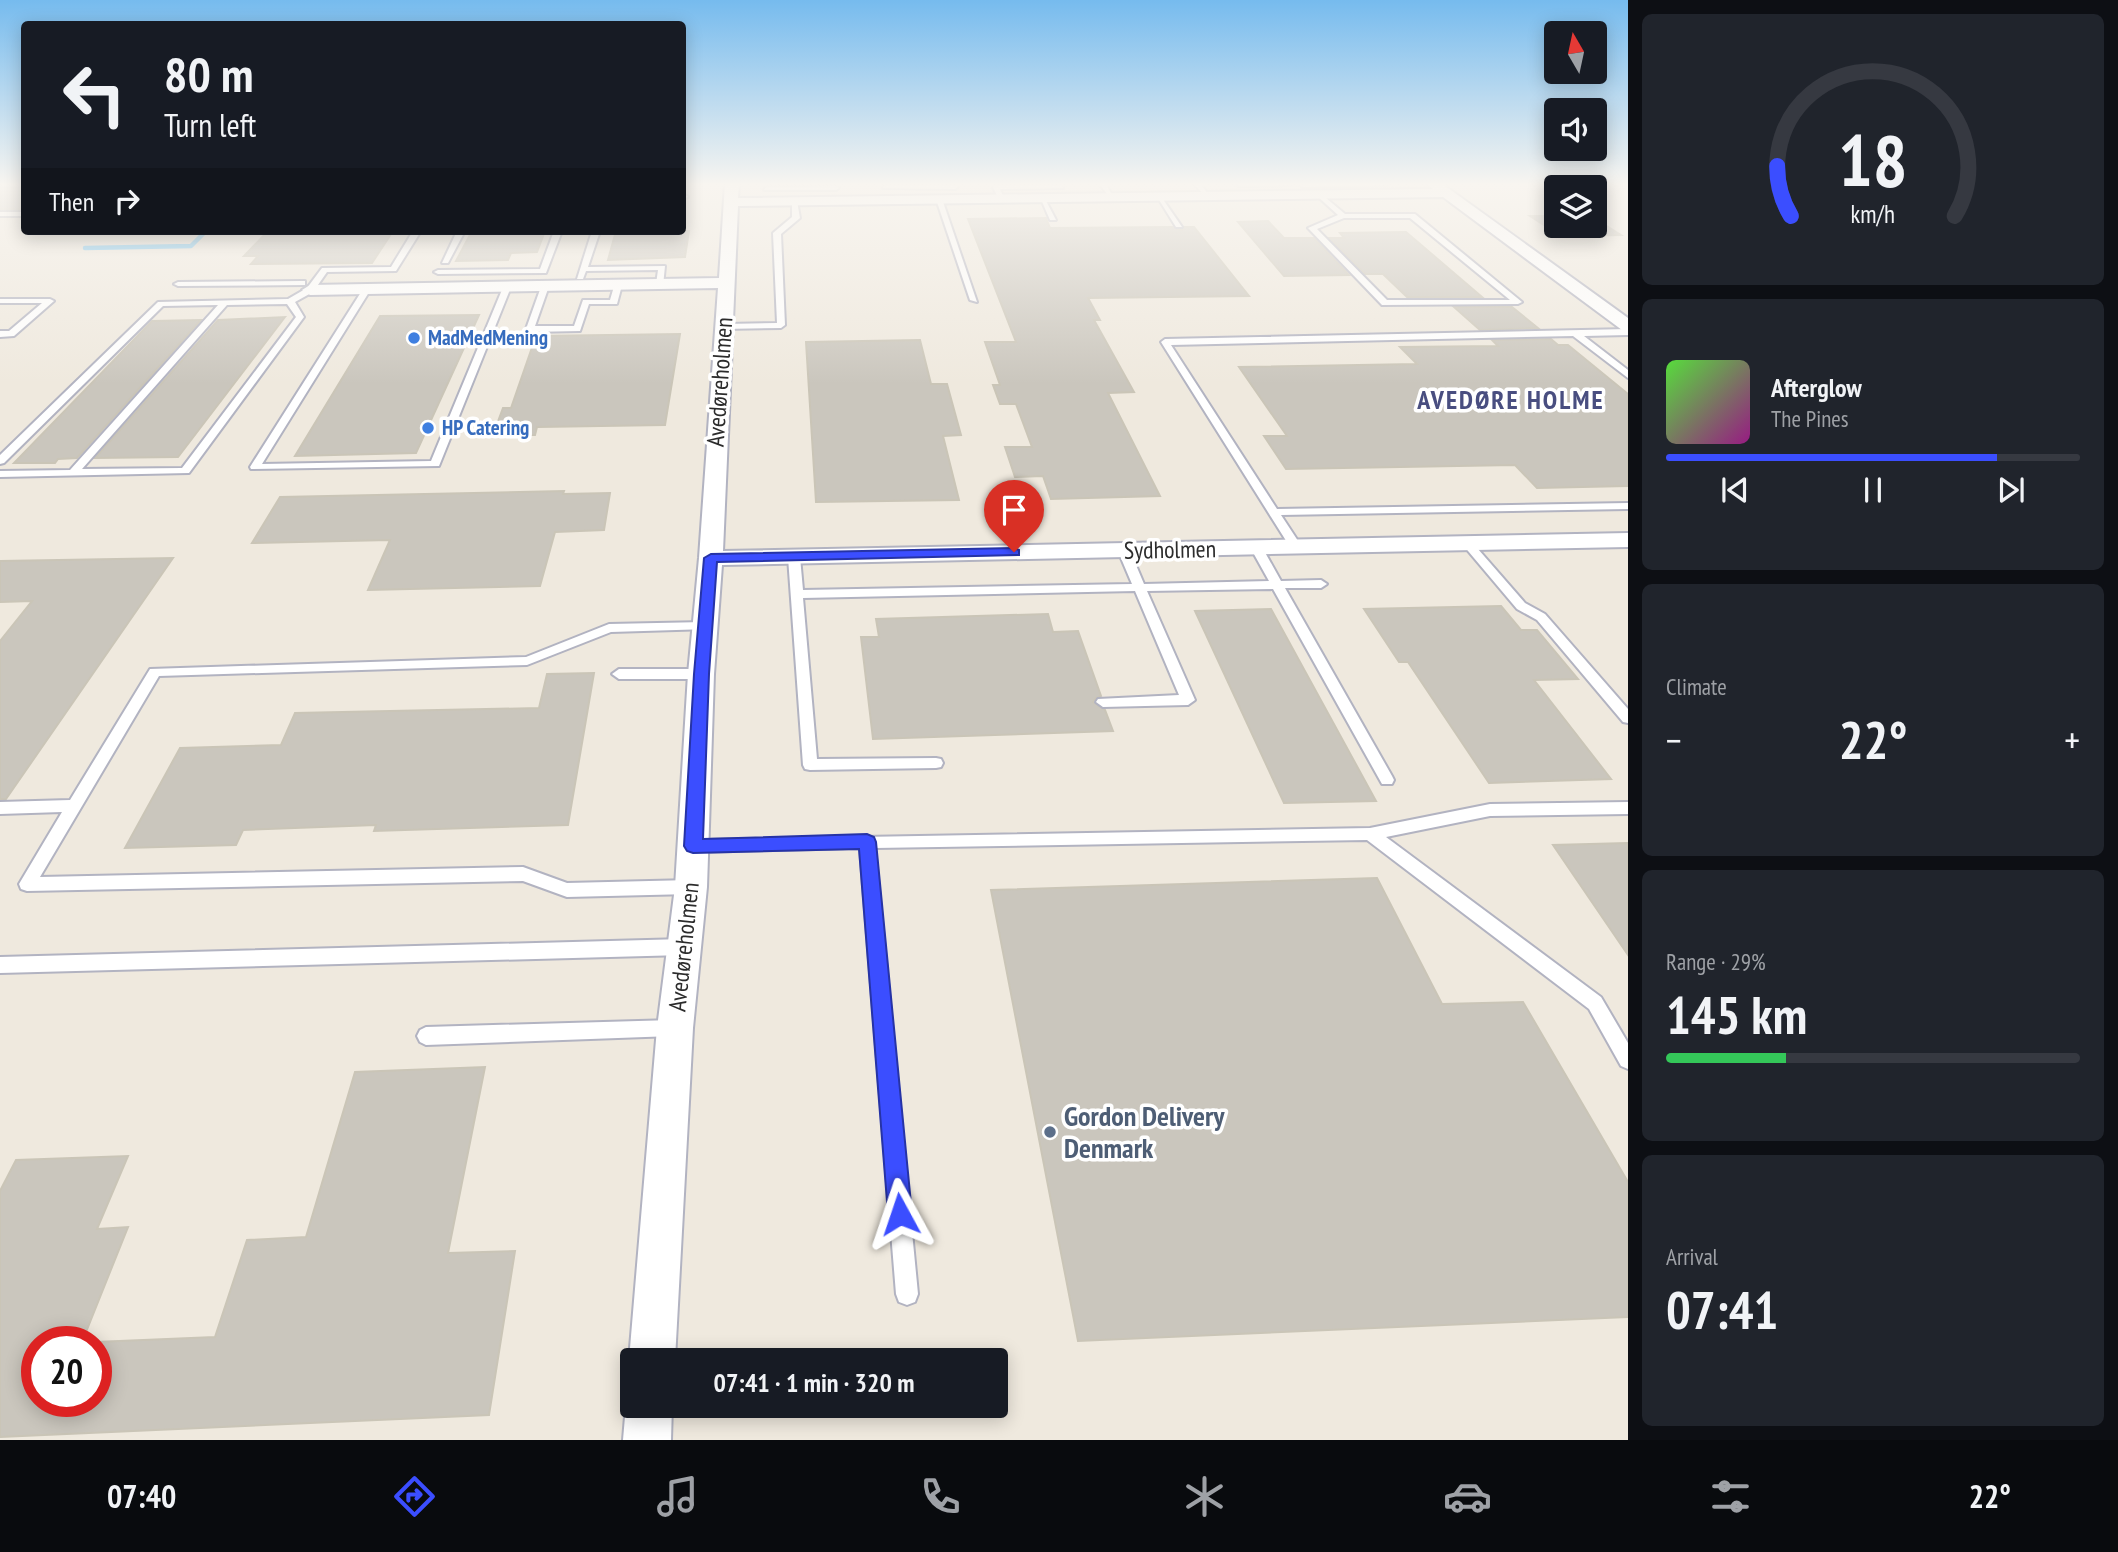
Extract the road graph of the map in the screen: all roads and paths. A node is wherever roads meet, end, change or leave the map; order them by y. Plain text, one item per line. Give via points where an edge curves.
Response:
1 (405, 250) edge
2 (451, 250) edge
3 (551, 250) edge
4 (589, 250) edge
5 (728, 250) edge
6 (778, 250) edge
7 (957, 250) edge
8 (1334, 250) edge
9 (1454, 250) edge
10 (1524, 250) edge
11 (445, 261) dead end
12 (453, 272) junction
13 (580, 277) junction
14 (442, 280) junction
15 (537, 281) junction
16 (726, 283) junction
17 (178, 284) dead end
18 (660, 284) junction
19 (618, 285) junction
20 (306, 287) junction
21 (506, 287) junction
22 (367, 289) junction
23 (974, 300) dead end
24 (0, 301) edge
25 (290, 302) junction
26 (224, 303) junction
27 (724, 327) junction
28 (1628, 327) edge
29 (1575, 333) junction
30 (0, 334) edge
31 (1628, 375) edge
32 (0, 461) edge
33 (0, 474) edge
34 (72, 474) junction
35 (1628, 506) edge
36 (1274, 512) junction
37 (1628, 540) edge
38 (1467, 543) junction
39 (1256, 547) junction
40 (1296, 547) junction
41 (1124, 551) junction
42 (794, 557) junction
43 (711, 558) junction
44 (1321, 584) dead end
45 (1276, 585) junction
46 (1139, 587) junction
47 (797, 594) junction
48 (705, 626) junction
49 (619, 674) dead end
50 (701, 674) junction
51 (1103, 702) dead end
52 (1628, 718) edge
53 (936, 763) dead end
54 (1387, 780) dead end
55 (75, 806) junction
56 (0, 808) edge
57 (1628, 808) edge
58 (1370, 834) junction
59 (867, 842) junction
60 (693, 846) junction
61 (691, 887) junction
62 (685, 947) junction
63 (0, 965) edge
64 (675, 1028) junction
65 (426, 1036) dead end
66 (1628, 1060) edge
67 (907, 1294) dead end
68 (653, 1348) edge
69 (648, 1418) edge
70 (647, 1440) edge

1 - 20 lane via 393,269 325,270
2 - 11 lane
3 - 15 lane
4 - 13 lane
5 - 16 street, Avedøreholmen
6 - 27 lane via 781,325
7 - 23 lane
8 - 9 lane via 1385,303 1518,303
10 - 28 street
12 - 14 lane
12 - 14 lane
12 - 15 lane
13 - 15 street, Avedøreholmen
13 - 18 lane via 662,268
13 - 19 street, Avedøreholmen
14 - 21 street, Avedøreholmen
14 - 22 street, Avedøreholmen
15 - 19 lane via 530,329 577,329 586,302 614,302
15 - 21 street, Avedøreholmen
16 - 18 street, Avedøreholmen
16 - 27 street, Avedøreholmen
17 - 20 lane
18 - 19 street, Avedøreholmen
20 - 22 street, Avedøreholmen
20 - 25 lane
21 - 22 lane via 435,464 255,467
24 - 30 lane via 50,300 11,334
25 - 26 lane
25 - 34 lane via 300,317 185,471
26 - 32 lane via 161,303
26 - 34 lane
27 - 43 street, Avedøreholmen
28 - 29 lane
29 - 31 lane
29 - 36 lane via 1165,342
33 - 34 lane
35 - 36 lane
36 - 40 lane
37 - 38 street, Sydholmen
38 - 40 street, Sydholmen
38 - 52 lane via 1521,606 1541,617
39 - 40 street, Sydholmen
39 - 41 street, Sydholmen
39 - 45 lane
41 - 42 street, Sydholmen
41 - 46 lane
42 - 43 street, Sydholmen
42 - 47 lane
43 - 48 street, Avedøreholmen
44 - 45 lane
45 - 46 lane
45 - 54 lane
46 - 47 lane
46 - 51 lane via 1188,700
47 - 53 lane via 810,765
48 - 50 street, Avedøreholmen
48 - 55 lane via 609,628 527,661 155,672
49 - 50 lane
50 - 60 street, Avedøreholmen
55 - 56 lane
55 - 61 lane via 27,884 523,874 567,890
57 - 58 lane via 1490,810
58 - 59 lane
58 - 66 lane via 1595,1003
59 - 60 lane
59 - 67 lane
60 - 61 street, Avedøreholmen
61 - 62 street, Avedøreholmen
62 - 63 lane
62 - 64 street, Avedøreholmen
64 - 65 lane
64 - 68 street, Avedøreholmen
69 - 70 street

